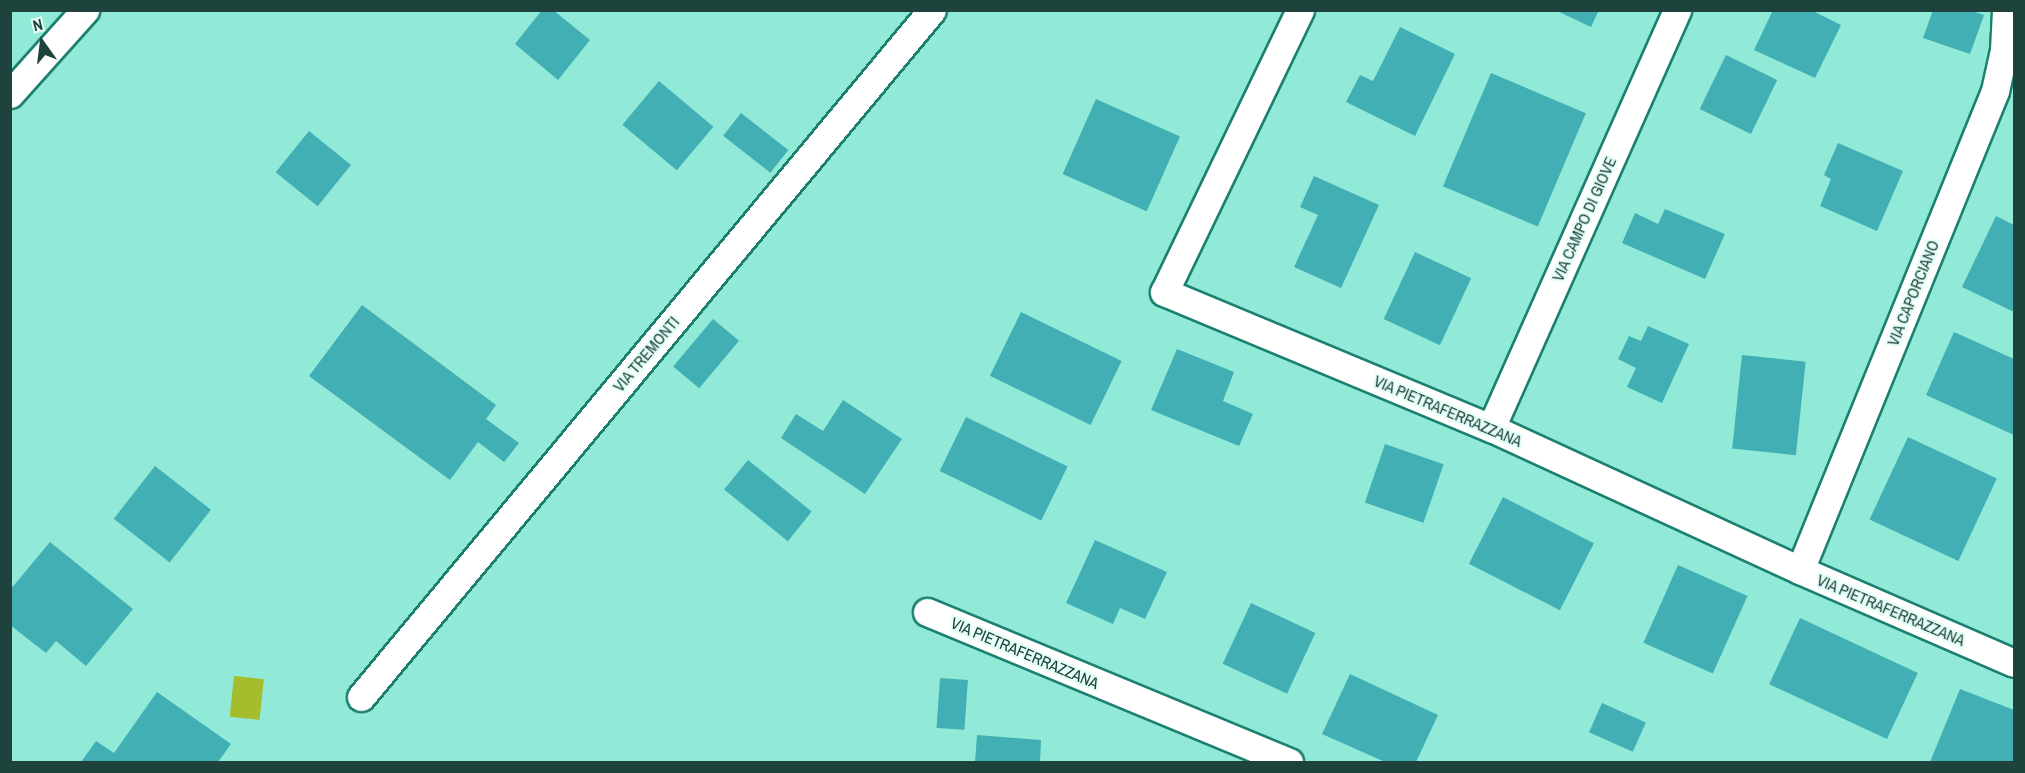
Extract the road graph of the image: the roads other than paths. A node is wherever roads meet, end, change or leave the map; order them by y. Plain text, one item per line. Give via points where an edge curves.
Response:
1 (85, 10) edge
2 (932, 10) edge
3 (1300, 10) edge
4 (1677, 10) edge
5 (2006, 10) edge
6 (10, 94) edge
7 (1491, 428) junction
8 (1800, 570) junction
9 (927, 612) dead end
10 (2014, 663) edge
11 (361, 697) dead end
12 (1289, 762) edge

1 - 6 street
2 - 11 street, VIA TREMONTI
3 - 7 street, VIA PIETRAFERRAZZANA via 1164,292
4 - 7 street, VIA CAMPO DI GIOVE
5 - 8 street, VIA CAPORCIANO via 2004,50 1995,91
7 - 8 street, VIA PIETRAFERRAZZANA
8 - 10 street, VIA PIETRAFERRAZZANA
9 - 12 street, VIA PIETRAFERRAZZANA

